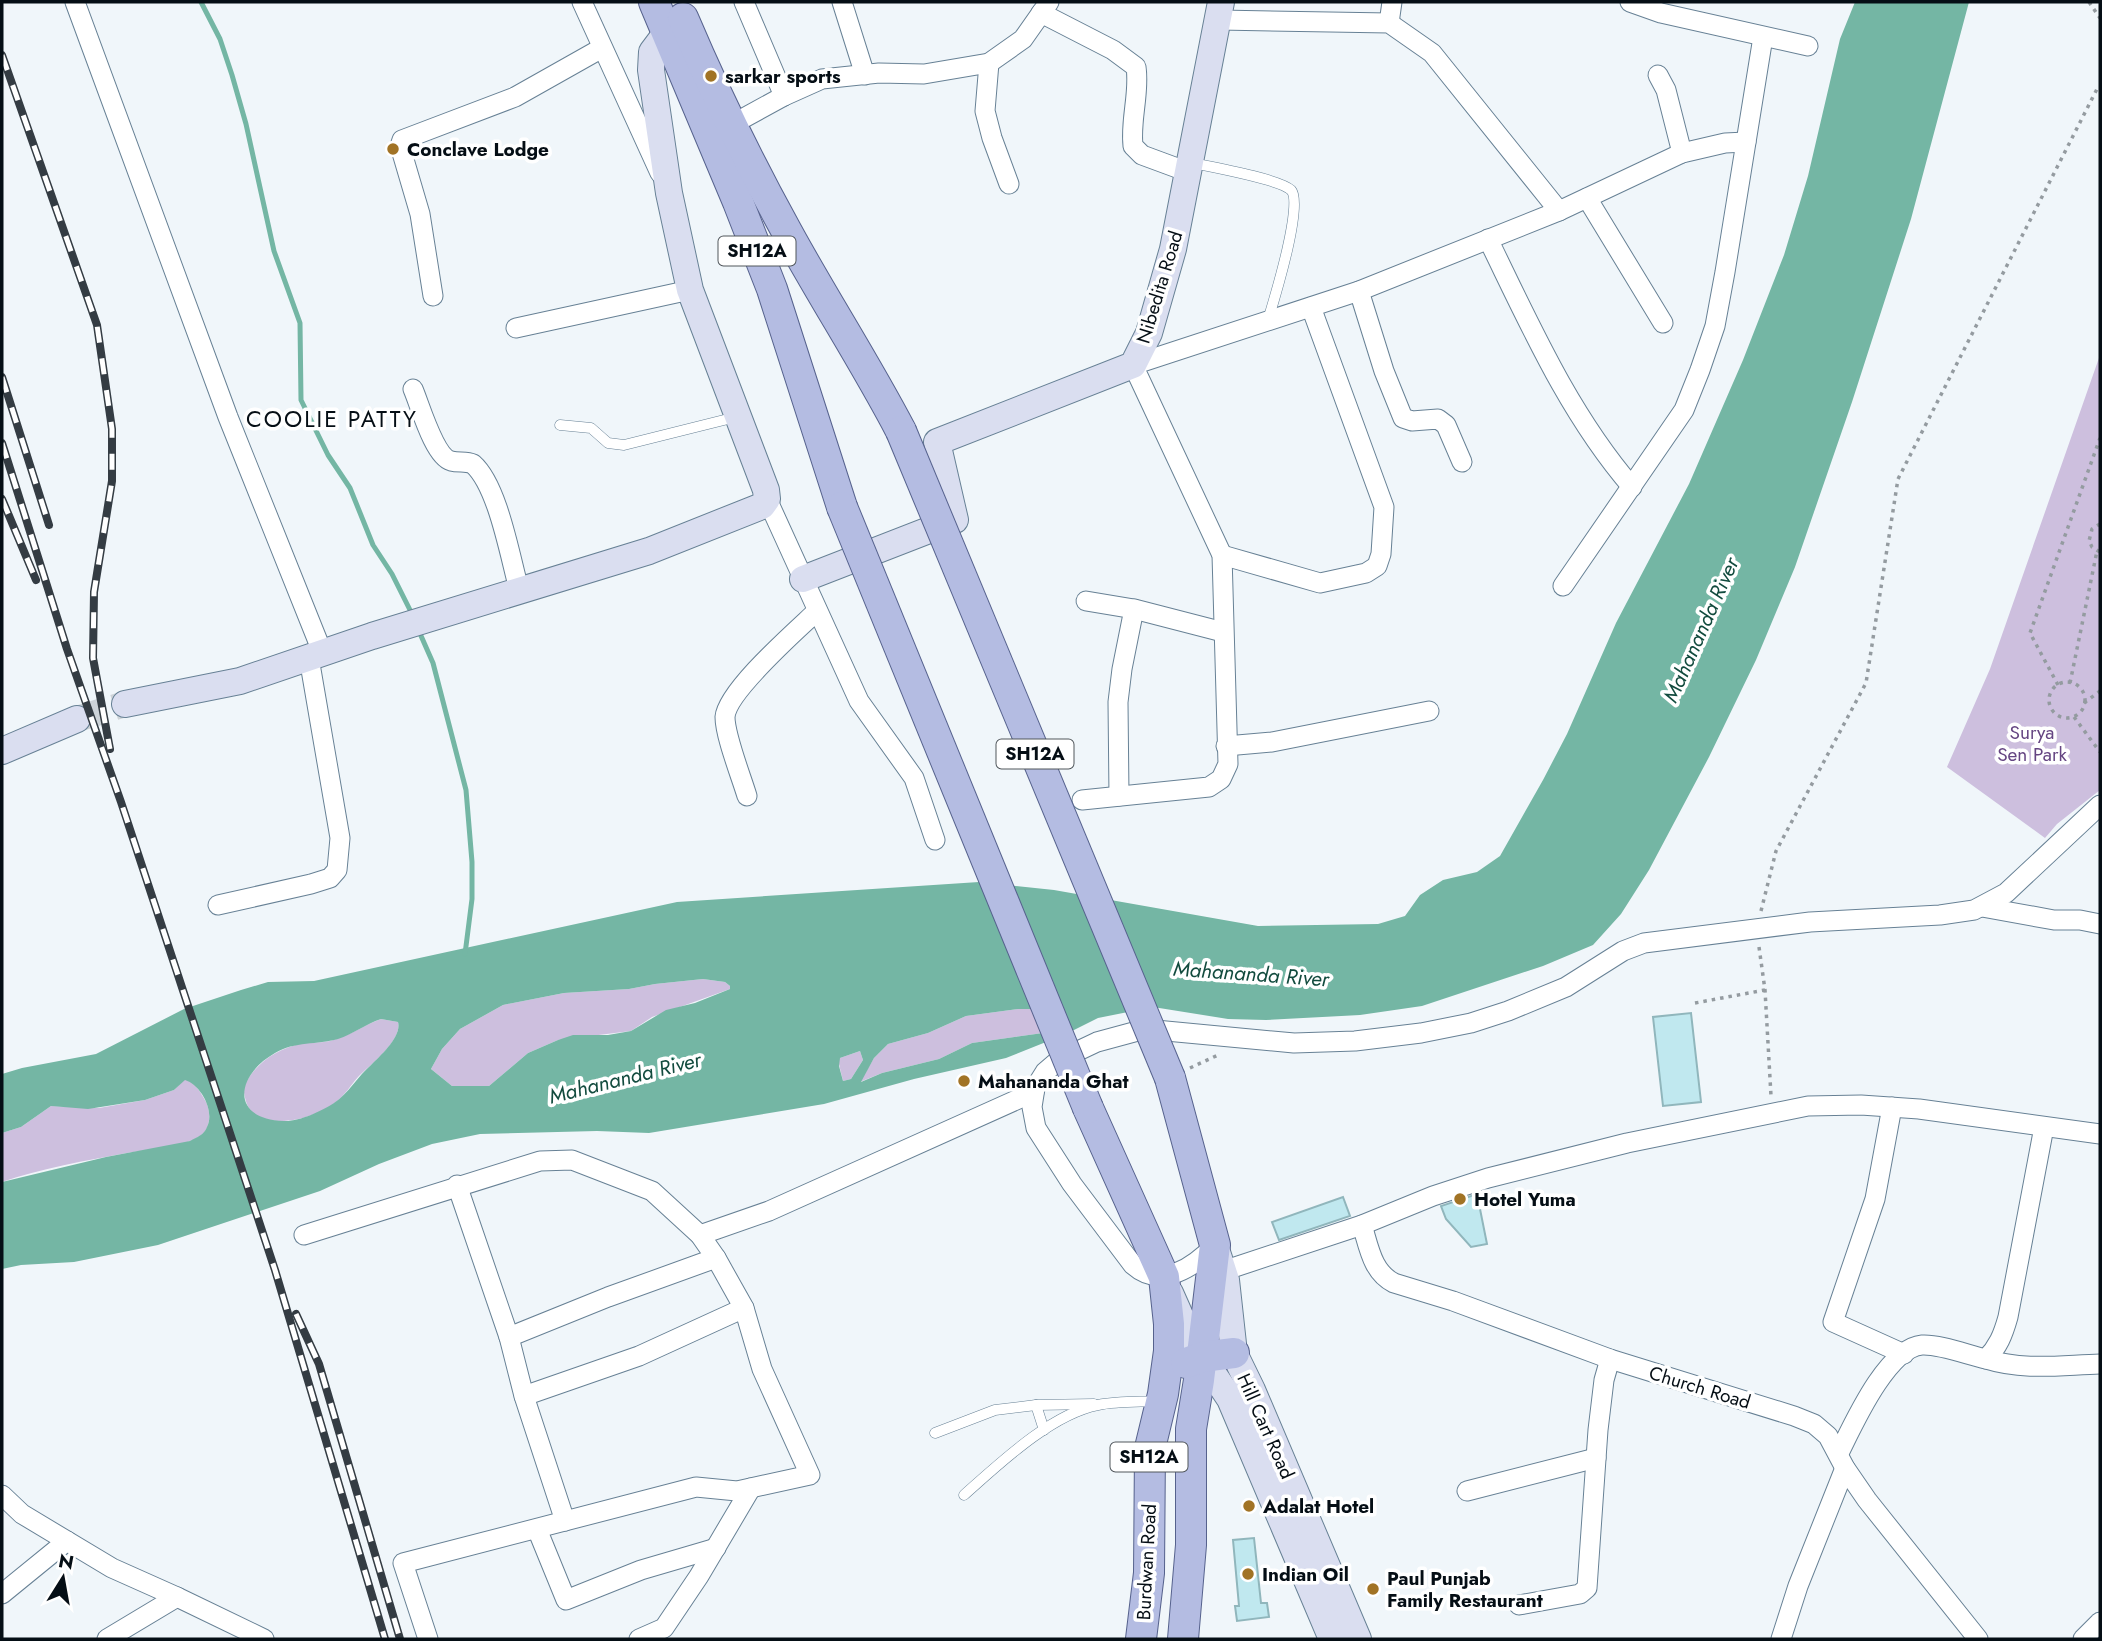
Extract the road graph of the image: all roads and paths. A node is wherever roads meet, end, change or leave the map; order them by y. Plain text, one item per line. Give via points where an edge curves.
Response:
1 (75, 2) edge
2 (582, 2) edge
3 (654, 2) edge
4 (676, 2) edge
5 (744, 2) edge
6 (842, 2) edge
7 (1392, 2) edge
8 (1630, 2) edge
9 (2089, 2) edge
10 (1045, 7) edge
11 (1220, 11) edge
12 (2100, 19) edge
13 (1389, 23) junction
14 (667, 32) junction
15 (1763, 37) junction
16 (1808, 46) dead end
17 (602, 48) junction
18 (989, 63) junction
19 (865, 75) junction
20 (1658, 75) dead end
21 (2100, 88) edge
22 (784, 96) junction
23 (731, 125) junction
24 (1746, 142) junction
25 (1682, 153) junction
26 (1189, 167) junction
27 (1009, 184) dead end
28 (669, 192) junction
29 (1587, 198) junction
30 (1559, 211) junction
31 (1488, 239) junction
32 (690, 290) junction
33 (1359, 291) junction
34 (433, 296) dead end
35 (1311, 307) junction
36 (1268, 321) junction
37 (1662, 323) dead end
38 (516, 328) dead end
39 (1133, 365) junction
40 (413, 389) dead end
41 (737, 417) junction
42 (560, 425) dead end
43 (2100, 438) edge
44 (1462, 462) dead end
45 (1632, 487) junction
46 (767, 499) junction
47 (2100, 524) edge
48 (2099, 552) edge
49 (1222, 555) junction
50 (803, 579) junction
51 (1563, 586) dead end
52 (519, 589) junction
53 (1086, 601) dead end
54 (1134, 610) junction
55 (817, 611) junction
56 (1223, 632) junction
57 (316, 656) junction
58 (2070, 683) junction
59 (2058, 685) junction
60 (2100, 691) edge
61 (2084, 703) junction
62 (125, 704) tunnel mouth
63 (1429, 711) dead end
64 (2074, 716) junction
65 (77, 719) tunnel mouth
66 (1226, 746) junction
67 (2, 751) edge
68 (2100, 752) edge
69 (747, 796) dead end
70 (1119, 796) junction
71 (1082, 800) dead end
72 (2100, 805) edge
73 (935, 840) dead end
74 (218, 905) dead end
75 (1982, 907) junction
76 (2100, 924) edge
77 (1757, 929) junction
78 (1765, 990) junction
79 (1695, 1003) dead end
80 (1248, 1040) junction
81 (1170, 1078) junction
82 (1034, 1092) junction
83 (1892, 1107) junction
84 (1772, 1114) junction
85 (2044, 1127) junction
86 (2100, 1134) edge
87 (457, 1185) junction
88 (1362, 1225) junction
89 (304, 1235) dead end
90 (700, 1235) junction
91 (716, 1258) junction
92 (1219, 1258) junction
93 (1164, 1277) junction
94 (744, 1308) junction
95 (509, 1337) junction
96 (1234, 1353) junction
97 (1904, 1354) junction
98 (1202, 1357) junction
99 (1610, 1359) junction
100 (1986, 1359) junction
101 (2100, 1364) edge
102 (1164, 1387) junction
103 (524, 1396) junction
104 (1036, 1405) junction
105 (1098, 1405) junction
106 (1044, 1430) junction
107 (935, 1433) dead end
108 (1596, 1458) junction
109 (1842, 1460) junction
110 (751, 1488) junction
111 (1467, 1491) dead end
112 (2, 1495) edge
113 (964, 1495) dead end
114 (565, 1521) junction
115 (537, 1529) junction
116 (67, 1541) junction
117 (716, 1548) junction
118 (2, 1594) edge
119 (177, 1597) junction
120 (1519, 1605) dead end
121 (2100, 1622) edge
122 (107, 1639) edge
123 (264, 1639) edge
124 (428, 1639) edge
125 (639, 1639) edge
126 (1142, 1639) edge
127 (1183, 1639) edge
128 (1332, 1639) edge
129 (1358, 1639) edge
130 (1781, 1639) edge
131 (1978, 1639) edge
132 (2083, 1639) edge

1 - 57 street
2 - 17 street
3 - 14 main road, SH12A
4 - 23 main road, SH12A
5 - 22 street
6 - 19 street
7 - 13 street
8 - 15 street
9 - 12 path
10 - 18 street via 1023,39
10 - 26 street via 1136,67 1133,146 1142,155
11 - 13 street
11 - 26 street, Nibedita Road
13 - 30 street via 1432,53
14 - 28 street via 652,52 651,70
14 - 93 main road, Hill Cart Road / SH12A, bridge via 772,289 842,507 1088,1108
15 - 16 street
15 - 24 street
17 - 28 street
17 - 34 street via 515,97 402,140
18 - 19 street via 924,74
18 - 27 street via 985,111
19 - 22 street via 822,79
20 - 25 street
21 - 77 path via 1898,479 1866,682 1776,851
22 - 23 street
23 - 81 main road, SH12A, bridge via 787,233 901,430
24 - 25 street
24 - 45 street via 1715,326 1684,410
25 - 29 street
26 - 36 lane via 1291,189 1295,197 1291,232
26 - 39 street, Nibedita Road via 1173,249 1149,333
28 - 32 street
29 - 30 street
29 - 37 street
30 - 31 street
31 - 33 street
31 - 45 street via 1556,377 1605,456
32 - 38 street
32 - 41 street
33 - 35 street
33 - 44 street via 1403,418 1438,419 1446,425
35 - 36 street
35 - 49 street via 1384,507 1377,566 1366,573 1320,583
36 - 39 street
39 - 49 street
39 - 50 street, Nibedita Road via 937,442 955,520
40 - 52 street via 442,455 453,462 473,464 484,478 500,517
41 - 42 lane via 624,445 608,443 591,428
41 - 46 street
43 - 59 path via 2030,633
45 - 51 street
46 - 50 street
46 - 52 street via 762,506 649,551
47 - 48 path via 2089,534
48 - 58 path
49 - 56 street
50 - 55 street
52 - 57 street
53 - 54 street
54 - 56 street
54 - 70 street via 1118,702
55 - 69 street via 742,684 725,716
55 - 73 street via 859,701 914,778
56 - 66 street
57 - 62 street via 240,681
57 - 74 street via 340,838 337,870 320,881
58 - 59 path
58 - 61 path via 2081,690
59 - 64 path via 2049,697 2052,710 2064,718
60 - 61 path
61 - 64 path
63 - 66 street via 1272,742
64 - 68 path
65 - 67 street
66 - 70 street via 1228,764 1221,779 1209,787
70 - 71 street
72 - 75 street via 2006,892
75 - 76 street
75 - 77 street via 1949,914
77 - 78 path
77 - 80 street via 1644,943 1566,987 1471,1023 1355,1041
78 - 79 path
78 - 84 path
80 - 81 path
80 - 82 street via 1159,1028 1130,1032 1059,1060 1045,1072
81 - 92 main road, Hill Cart Road / SH12A
82 - 90 street via 769,1211
82 - 93 street via 1036,1128 1072,1184 1133,1265
83 - 84 street via 1808,1106
83 - 85 street
83 - 97 street via 1875,1199 1833,1322
84 - 88 street via 1627,1143 1488,1178
85 - 86 street
85 - 100 street via 2003,1335
87 - 89 street
87 - 90 street via 540,1161 572,1160 652,1191
87 - 95 street
88 - 92 street
88 - 99 street, Church Road via 1375,1266 1387,1279
90 - 91 street
91 - 94 street
91 - 95 street
92 - 93 street via 1202,1259
92 - 96 street, Hill Cart Road
92 - 98 main road, Hill Cart Road / SH12A
93 - 98 street, Hill Cart Road
93 - 102 main road, Burdwan Road / SH12A via 1170,1324
94 - 103 street via 639,1356
94 - 110 street via 762,1369 810,1475
95 - 103 street
96 - 98 main road
96 - 129 street, Hill Cart Road
97 - 100 street via 1922,1345
97 - 109 street via 1871,1392
98 - 102 main road
98 - 127 main road, SH12A via 1191,1429 1191,1545
98 - 128 street, Hill Cart Road via 1230,1399
99 - 108 street
99 - 109 street, Church Road via 1805,1420 1822,1429
100 - 101 street via 2029,1368
102 - 105 lane
102 - 126 main road, Burdwan Road / SH12A via 1150,1448 1149,1573
103 - 114 street
104 - 105 lane
104 - 106 lane
104 - 107 lane via 995,1410
105 - 106 lane
106 - 113 lane
108 - 111 street
108 - 120 street via 1587,1588 1580,1594
109 - 130 street
109 - 131 street, Church Road via 1879,1517
110 - 114 street via 696,1487
110 - 117 street
112 - 116 street via 22,1514
114 - 115 street
115 - 117 street via 566,1600 641,1570
115 - 124 street via 404,1563
116 - 118 street
116 - 119 street via 112,1568
117 - 125 street via 664,1628
119 - 122 street
119 - 123 street
121 - 132 street

